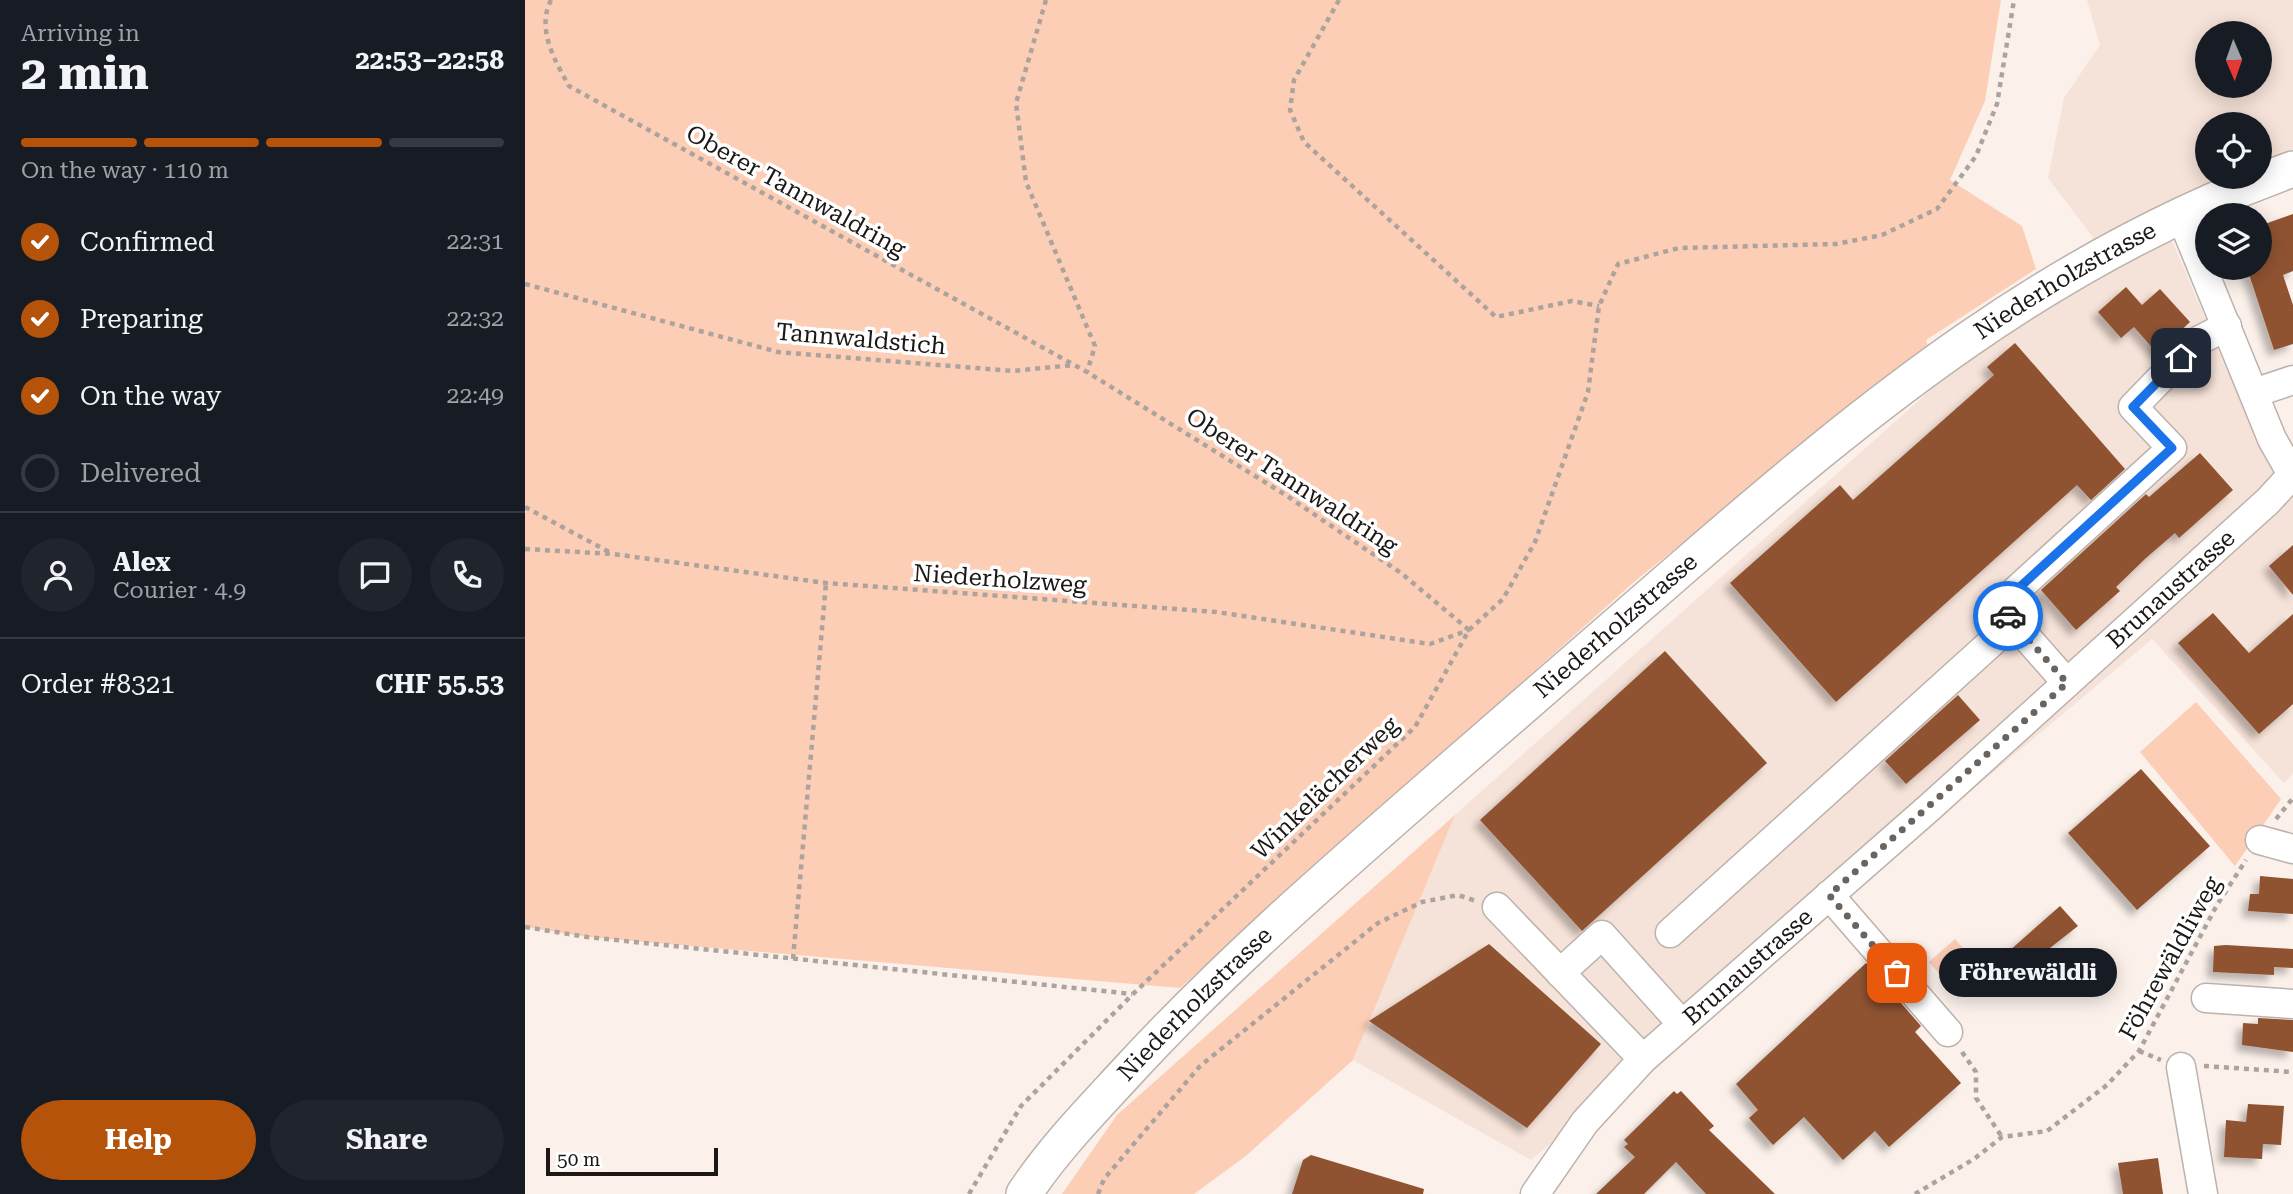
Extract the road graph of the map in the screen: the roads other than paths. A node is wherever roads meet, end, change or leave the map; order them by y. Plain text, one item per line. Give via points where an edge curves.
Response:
1 (2293, 169) edge
2 (2181, 216) junction
3 (2227, 326) junction
4 (2293, 380) edge
5 (2253, 393) junction
6 (2293, 475) edge
7 (2013, 622) junction
8 (2067, 683) junction
9 (2260, 839) road end
10 (2293, 849) edge
11 (1829, 895) junction
12 (1497, 907) road end
13 (1670, 933) dead end
14 (1560, 973) junction
15 (2206, 998) dead end
16 (2293, 1004) edge
17 (1682, 1024) junction
18 (1948, 1032) road end
19 (1643, 1059) junction
20 (2181, 1067) road end
21 (1024, 1194) edge
22 (1535, 1194) edge
23 (2203, 1194) edge

1 - 2 main road, Niederholzstrasse
2 - 3 street
2 - 21 main road, Niederholzstrasse via 2005,312 1871,409 1745,514 1342,864 1189,1005 1049,1156
3 - 5 street
3 - 7 street via 2196,342 2133,407 2172,448 1999,606
4 - 5 street
5 - 6 street
6 - 8 street, Brunaustrasse
7 - 8 street
7 - 13 street
8 - 11 street, Brunaustrasse
9 - 10 street
11 - 17 street, Brunaustrasse
11 - 18 street
12 - 14 street
14 - 17 street via 1602,934
14 - 19 street
15 - 16 street
17 - 19 street, Brunaustrasse
19 - 22 street, Brunaustrasse via 1585,1122
20 - 23 street

